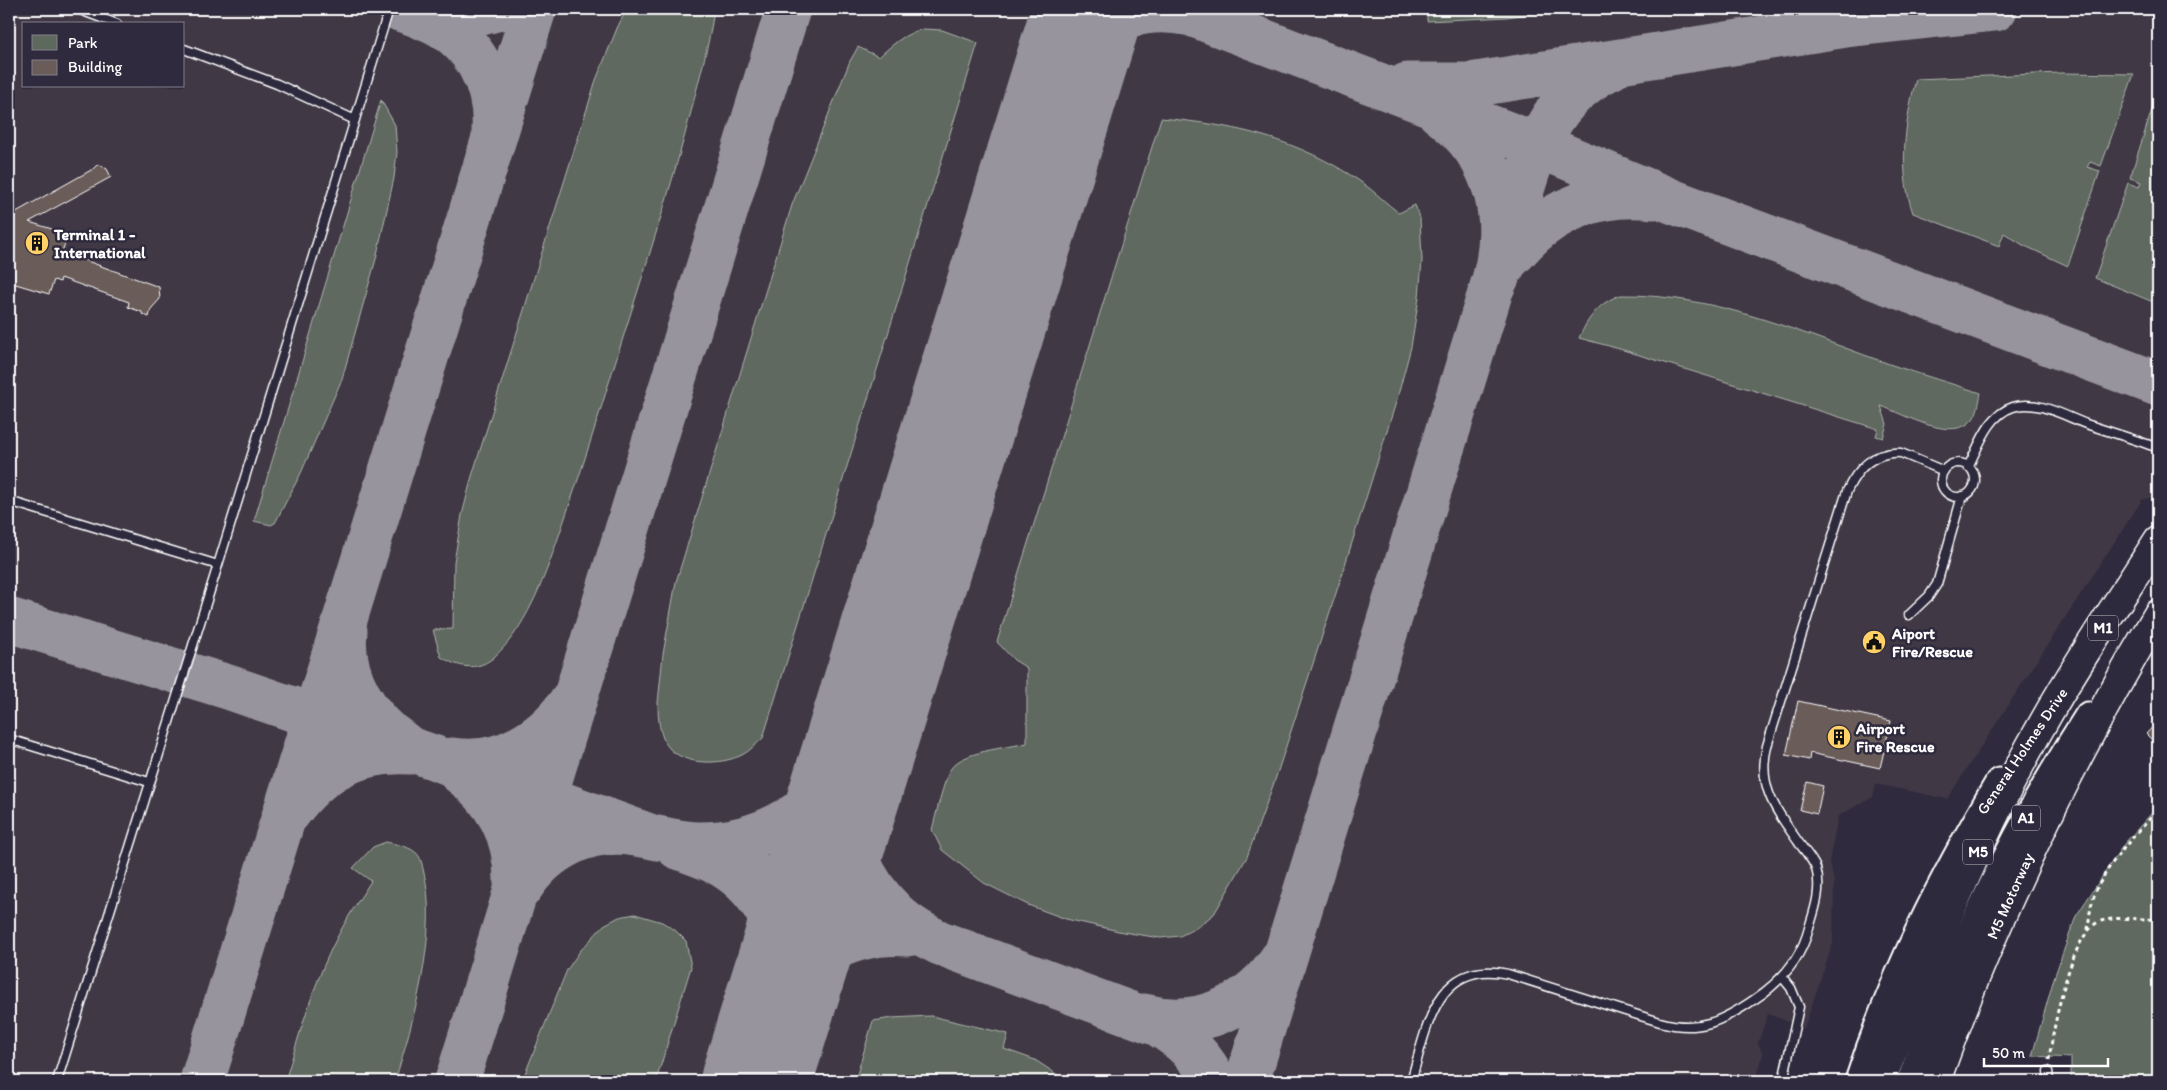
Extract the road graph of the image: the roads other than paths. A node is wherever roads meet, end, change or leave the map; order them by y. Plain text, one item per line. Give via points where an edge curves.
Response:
1 (78, 9) edge
2 (389, 9) edge
3 (112, 22) edge
4 (185, 49) edge
5 (355, 120) junction
6 (2158, 448) edge
7 (1968, 467) junction
8 (1944, 471) junction
9 (1962, 496) junction
10 (9, 501) edge
11 (2158, 540) edge
12 (218, 565) junction
13 (2158, 605) edge
14 (2158, 614) edge
15 (1909, 615) dead end
16 (2047, 716) junction
17 (9, 739) edge
18 (149, 782) junction
19 (1782, 977) junction
20 (2048, 1071) road end
21 (57, 1081) edge
22 (1411, 1081) edge
23 (1783, 1081) edge
24 (1858, 1081) edge
25 (1881, 1081) edge
26 (1910, 1081) edge
27 (1936, 1081) edge
28 (2049, 1081) edge

1 - 3 lane
2 - 5 lane
4 - 5 lane via 277,84
5 - 12 lane
6 - 7 lane via 2049,410 2013,407 1987,428
7 - 8 lane via 1952,464
7 - 9 lane via 1974,475 1974,486
8 - 9 lane via 1941,482 1946,492
8 - 19 lane via 1893,452 1866,464 1855,474 1847,491 1764,760 1769,797 1811,859 1818,878 1817,903 1805,943
9 - 15 lane via 1937,584
10 - 12 lane
11 - 16 highway, General Holmes Drive / M1
12 - 18 lane
13 - 26 highway, A1 via 2068,746 2016,836 1968,934
14 - 27 highway, M5 Motorway via 2083,746 2037,836 1960,1012
16 - 24 highway, General Holmes Drive / A1 via 2004,772 1955,856 1892,986
16 - 25 highway, M5 via 1971,865
17 - 18 lane
18 - 21 lane
19 - 22 lane via 1758,998 1728,1016 1704,1025 1676,1027 1508,974 1496,971 1473,973 1460,978 1440,996
19 - 23 lane via 1799,1006
20 - 28 lane

